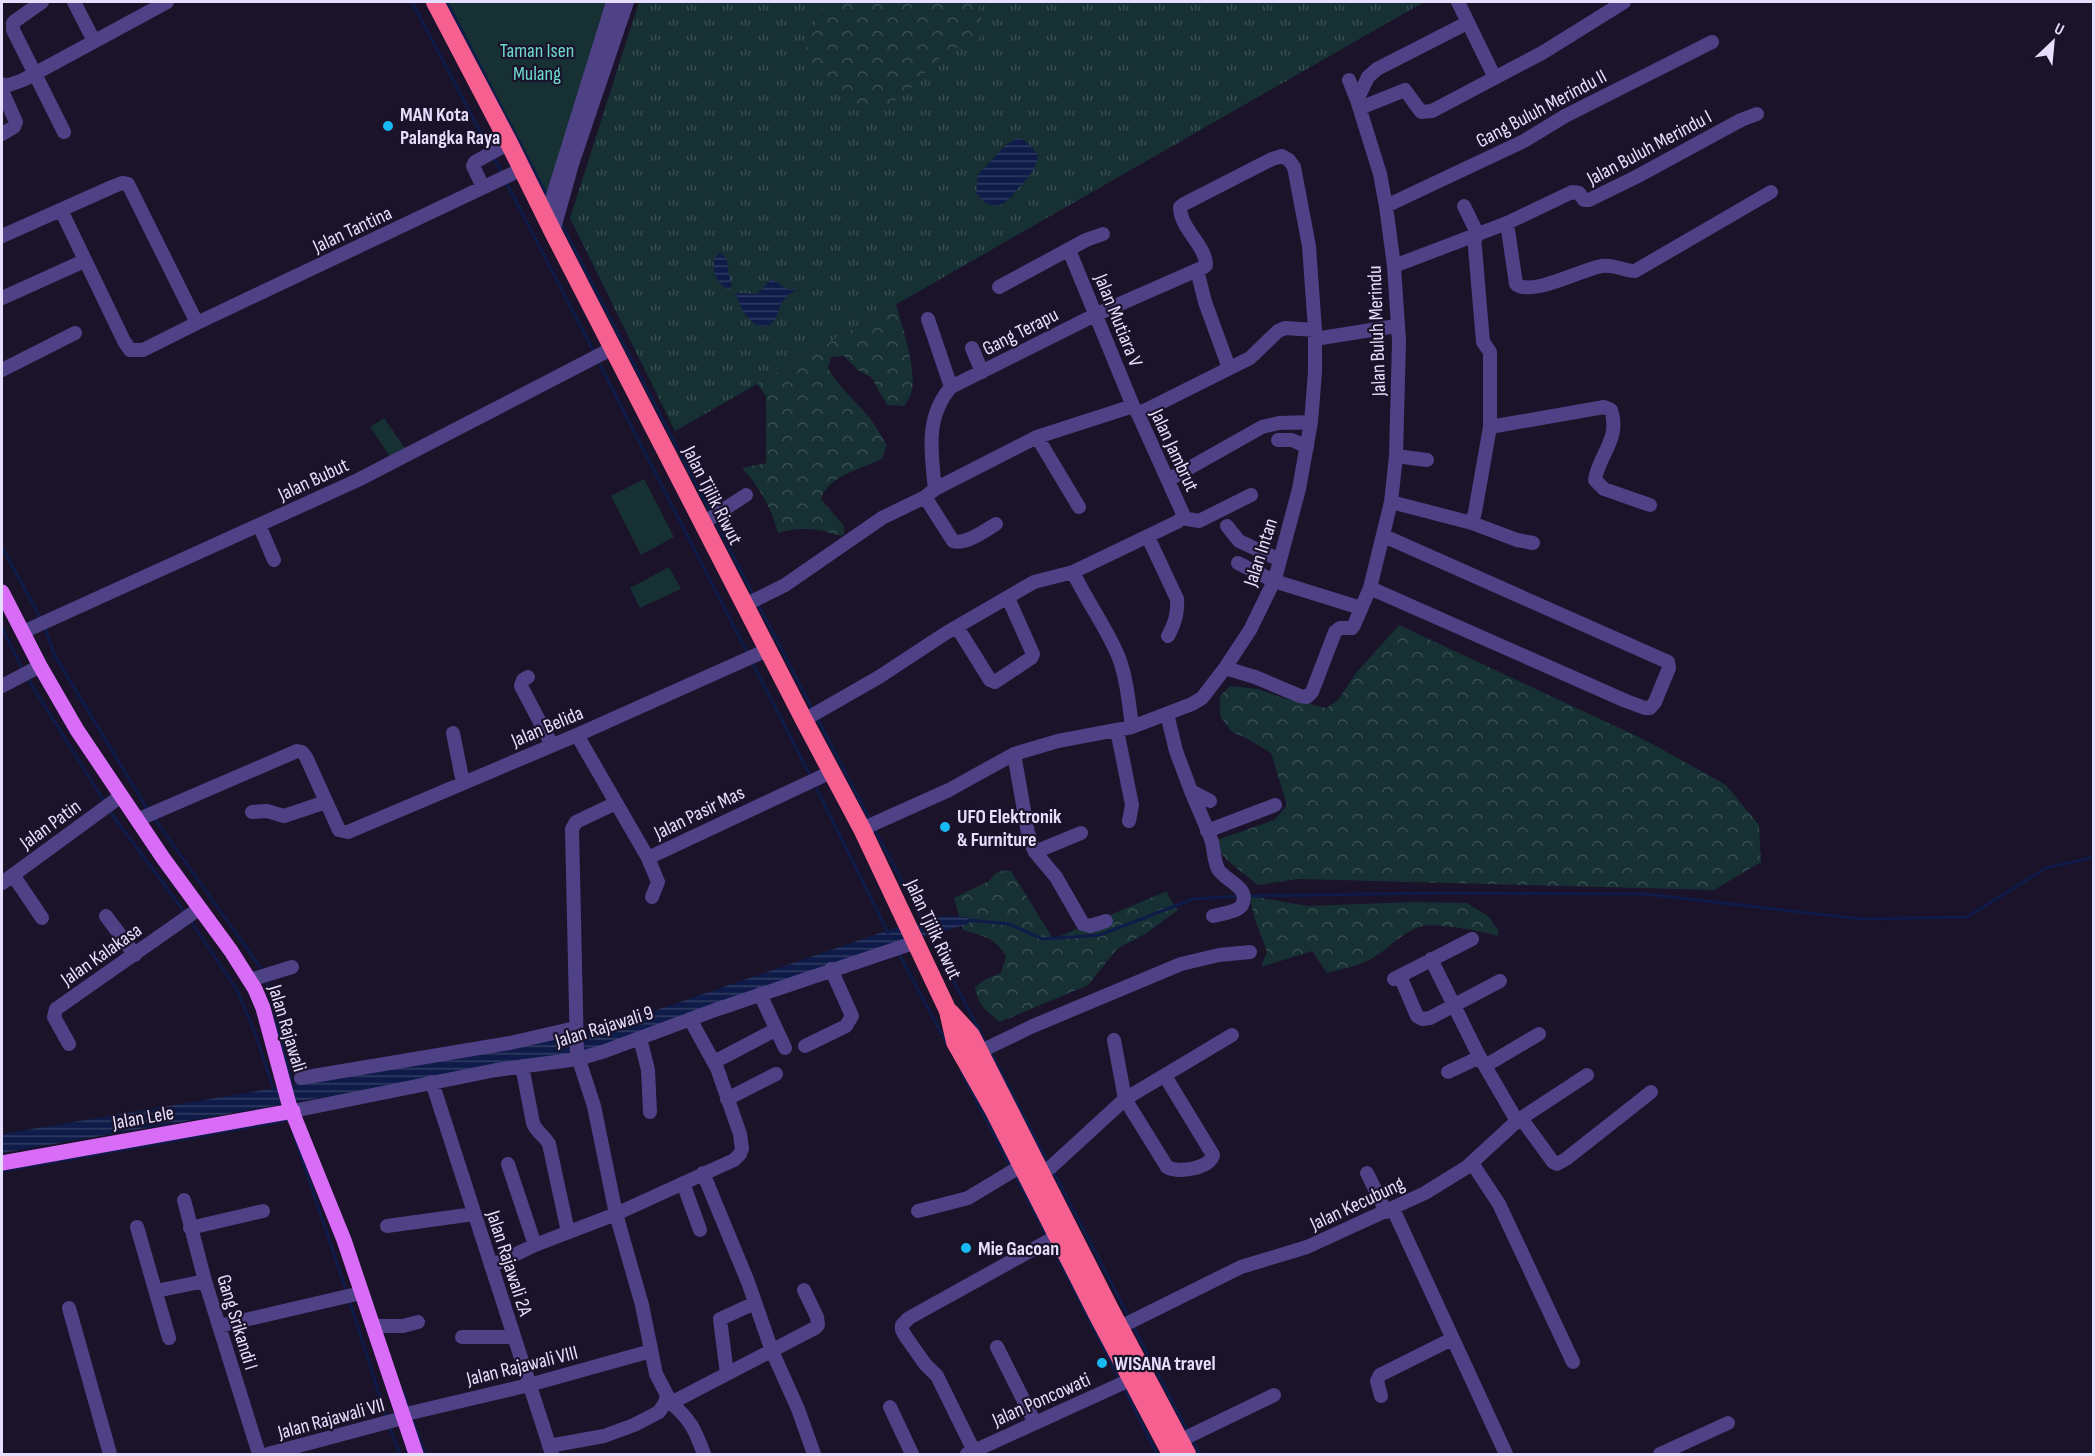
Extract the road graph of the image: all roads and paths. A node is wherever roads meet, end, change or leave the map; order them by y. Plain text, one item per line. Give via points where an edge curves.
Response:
1 (42, 2) edge
2 (74, 2) edge
3 (167, 2) edge
4 (435, 2) edge
5 (613, 2) edge
6 (627, 2) edge
7 (1458, 2) edge
8 (1624, 2) edge
9 (1467, 23) junction
10 (94, 41) junction
11 (1712, 42) dead end
12 (36, 72) junction
13 (1495, 78) junction
14 (1349, 80) dead end
15 (2, 84) edge
16 (2, 91) edge
17 (1359, 104) junction
18 (1757, 114) dead end
19 (64, 132) dead end
20 (2, 134) edge
21 (509, 142) junction
22 (522, 169) junction
23 (483, 187) junction
24 (1771, 192) dead end
25 (1386, 206) junction
26 (1464, 206) dead end
27 (61, 210) junction
28 (543, 211) junction
29 (1507, 223) junction
30 (553, 232) junction
31 (1103, 234) dead end
32 (1476, 235) junction
33 (2, 236) edge
34 (1069, 250) junction
35 (84, 261) junction
36 (1394, 266) junction
37 (1201, 268) junction
38 (999, 287) dead end
39 (2, 298) edge
40 (1097, 314) junction
41 (928, 319) dead end
42 (197, 323) junction
43 (1396, 326) junction
44 (75, 333) dead end
45 (1315, 334) junction
46 (613, 348) junction
47 (972, 348) dead end
48 (1229, 368) junction
49 (2, 370) edge
50 (982, 372) junction
51 (951, 387) junction
52 (1136, 410) junction
53 (1311, 422) junction
54 (1490, 427) junction
55 (1037, 437) junction
56 (1278, 440) dead end
57 (1307, 447) junction
58 (1396, 456) junction
59 (1427, 460) dead end
60 (1168, 480) junction
61 (930, 493) junction
62 (746, 495) dead end
63 (1251, 495) dead end
64 (1391, 502) junction
65 (1650, 505) dead end
66 (1079, 507) dead end
67 (1182, 518) junction
68 (703, 523) junction
69 (1472, 523) junction
70 (996, 524) dead end
71 (259, 525) junction
72 (1227, 525) dead end
73 (1384, 536) junction
74 (1148, 537) junction
75 (1533, 543) dead end
76 (274, 560) dead end
77 (1280, 560) junction
78 (1238, 563) dead end
79 (1073, 572) junction
80 (1274, 581) junction
81 (1370, 588) junction
82 (2, 592) edge
83 (1008, 597) junction
84 (745, 605) junction
85 (1361, 608) junction
86 (957, 627) junction
87 (23, 632) junction
88 (1168, 636) dead end
89 (767, 650) junction
90 (40, 666) junction
91 (1225, 668) junction
92 (528, 677) dead end
93 (2, 686) edge
94 (1167, 714) junction
95 (804, 720) junction
96 (1132, 727) junction
97 (1117, 730) junction
98 (453, 733) dead end
99 (577, 735) junction
100 (552, 745) junction
101 (1014, 754) junction
102 (831, 772) junction
103 (463, 783) junction
104 (1191, 791) junction
105 (121, 796) junction
106 (1210, 801) dead end
107 (326, 802) junction
108 (616, 803) junction
109 (1275, 805) dead end
110 (252, 812) dead end
111 (137, 820) junction
112 (1129, 821) dead end
113 (862, 829) junction
114 (1207, 831) junction
115 (1081, 833) dead end
116 (1035, 852) junction
117 (648, 858) junction
118 (7, 879) edge
119 (652, 897) dead end
120 (200, 908) junction
121 (106, 916) dead end
122 (1213, 916) dead end
123 (42, 918) dead end
124 (1106, 921) dead end
125 (911, 930) junction
126 (1472, 939) dead end
127 (1250, 952) dead end
128 (135, 955) junction
129 (1431, 959) junction
130 (292, 967) dead end
131 (831, 969) junction
132 (250, 980) junction
133 (1500, 981) dead end
134 (760, 994) junction
135 (1454, 1006) junction
136 (948, 1011) junction
137 (690, 1019) junction
138 (776, 1030) junction
139 (575, 1032) junction
140 (1539, 1034) dead end
141 (1232, 1035) dead end
142 (640, 1038) junction
143 (1114, 1040) dead end
144 (69, 1044) dead end
145 (805, 1047) dead end
146 (784, 1048) dead end
147 (980, 1052) junction
148 (577, 1056) junction
149 (714, 1062) junction
150 (1482, 1062) junction
151 (522, 1066) junction
152 (1448, 1072) dead end
153 (776, 1074) dead end
154 (1587, 1075) dead end
155 (1165, 1076) junction
156 (301, 1078) dead end
157 (432, 1082) junction
158 (1651, 1092) dead end
159 (727, 1099) junction
160 (1125, 1099) junction
161 (291, 1108) junction
162 (650, 1112) dead end
163 (1519, 1120) junction
164 (2, 1163) edge
165 (1472, 1163) junction
166 (508, 1164) dead end
167 (1021, 1166) junction
168 (703, 1173) junction
169 (1040, 1173) junction
170 (1367, 1173) dead end
171 (683, 1183) junction
172 (184, 1200) dead end
173 (1389, 1210) junction
174 (263, 1211) dead end
175 (918, 1211) dead end
176 (474, 1214) junction
177 (616, 1215) junction
178 (387, 1226) dead end
179 (137, 1227) dead end
180 (190, 1228) junction
181 (700, 1230) dead end
182 (568, 1232) junction
183 (1057, 1236) junction
184 (535, 1245) junction
185 (491, 1266) junction
186 (205, 1281) junction
187 (804, 1290) dead end
188 (156, 1291) junction
189 (352, 1295) junction
190 (755, 1303) junction
191 (69, 1308) dead end
192 (418, 1322) dead end
193 (219, 1326) junction
194 (373, 1326) junction
195 (1114, 1330) junction
196 (462, 1337) dead end
197 (169, 1338) dead end
198 (514, 1338) junction
199 (1452, 1339) junction
200 (997, 1347) dead end
201 (651, 1351) junction
202 (772, 1351) junction
203 (1573, 1362) dead end
204 (727, 1374) junction
205 (1132, 1380) junction
206 (529, 1385) junction
207 (1274, 1395) dead end
208 (1381, 1396) dead end
209 (668, 1403) junction
210 (890, 1407) dead end
211 (394, 1420) junction
212 (1035, 1423) junction
213 (1728, 1423) dead end
214 (551, 1450) edge
215 (1179, 1450) edge
216 (970, 1453) edge
217 (110, 1455) edge
218 (259, 1455) edge
219 (268, 1455) edge
220 (416, 1455) edge
221 (704, 1455) edge
222 (814, 1455) edge
223 (912, 1455) edge
224 (1506, 1455) edge
225 (1660, 1455) edge

1 - 12 street via 13,23
2 - 10 street
3 - 10 street
4 - 21 highway, Jalan Tjilik Riwut
5 - 28 street via 550,205
6 - 30 street
7 - 9 street
8 - 13 street
9 - 13 street
9 - 17 street via 1377,69 1368,77
10 - 12 street
11 - 25 street, Gang Buluh Merindu II via 1565,116 1524,141
12 - 15 street via 13,84
12 - 19 street
13 - 17 street via 1426,113 1420,112 1405,90
14 - 17 street, Jalan Buluh Merindu
16 - 20 street via 16,120 14,128
17 - 25 street, Jalan Buluh Merindu
18 - 29 street, Jalan Buluh Merindu I via 1589,200 1572,192
21 - 22 highway, Jalan Tjilik Riwut
21 - 23 street via 475,162 473,166
22 - 23 street, Jalan Tantina
22 - 28 highway, Jalan Tjilik Riwut
23 - 42 street, Jalan Tantina
24 - 29 street via 1635,271 1604,265 1538,287 1516,284
25 - 36 street, Jalan Buluh Merindu
26 - 32 street
27 - 33 street
27 - 35 street, Jalan Tantina
27 - 42 street via 128,184
28 - 30 highway, Jalan Tjilik Riwut
29 - 32 street, Jalan Buluh Merindu I
30 - 46 highway, Jalan Tjilik Riwut
31 - 34 street
32 - 36 street, Jalan Buluh Merindu I
32 - 54 street via 1483,342 1490,352
34 - 38 street
34 - 40 street, Jalan Mutiara V
35 - 39 street
35 - 42 street, Jalan Tantina via 130,350 143,350
36 - 43 street, Jalan Buluh Merindu
37 - 40 street, Gang Terapu
37 - 45 street, Jalan Intan via 1205,259 1180,207 1272,159 1282,156 1289,160 1294,167 1309,246
37 - 48 street via 1205,302
40 - 50 street, Gang Terapu
40 - 52 street, Jalan Mutiara V
41 - 51 street
43 - 45 street
43 - 58 street, Jalan Buluh Merindu
44 - 49 street
45 - 48 street via 1285,328 1250,358
45 - 53 street, Jalan Intan
46 - 68 highway, Jalan Tjilik Riwut
46 - 71 street, Jalan Bubut via 358,480
47 - 50 street
48 - 52 street
50 - 51 street, Gang Terapu
51 - 61 street via 934,414 931,429
52 - 55 street, Jalan Jambrut
52 - 60 street, Jalan Jambrut
53 - 57 street, Jalan Intan
53 - 60 street via 1262,427
54 - 65 street via 1604,407 1611,410 1609,447 1595,480 1604,489
54 - 69 street
55 - 61 street, Jalan Jambrut
55 - 66 street
56 - 57 street via 1292,440
57 - 77 street, Jalan Intan
58 - 59 street
58 - 64 street, Jalan Buluh Merindu
60 - 67 street, Jalan Jambrut
61 - 70 street via 953,541 958,543
61 - 84 street, Jalan Jambrut via 882,518 785,585
62 - 68 street
63 - 67 street via 1199,521
64 - 69 street
64 - 73 street, Jalan Buluh Merindu
67 - 74 street, Jalan Jambrut
68 - 84 highway, Jalan Tjilik Riwut
69 - 75 street
71 - 76 street
71 - 87 street, Jalan Bubut
72 - 77 street via 1239,542
73 - 81 street, Jalan Buluh Merindu
73 - 81 street via 1668,663 1670,668 1655,702 1645,708
74 - 79 street, Jalan Jambrut
74 - 88 street via 1177,599 1175,623
77 - 80 street, Jalan Intan
78 - 80 street
79 - 83 street, Jalan Jambrut via 1034,582
79 - 96 street via 1119,659
80 - 85 street
80 - 91 street, Jalan Intan via 1250,630
81 - 85 street, Jalan Buluh Merindu
82 - 87 main road, Jalan Rajawali
83 - 86 street, Jalan Jambrut
83 - 86 street via 1033,654 995,682
84 - 89 highway, Jalan Tjilik Riwut
85 - 91 street, Jalan Buluh Merindu via 1352,628 1335,632 1307,697
86 - 95 street, Jalan Jambrut
87 - 90 main road, Jalan Rajawali
89 - 95 highway, Jalan Tjilik Riwut
89 - 99 street, Jalan Belida
90 - 93 street
90 - 105 main road, Jalan Rajawali
91 - 94 street, Jalan Intan via 1202,698
92 - 100 street via 521,686
94 - 96 street, Jalan Intan
94 - 104 street
95 - 102 highway, Jalan Tjilik Riwut
96 - 97 street, Jalan Intan
97 - 101 street, Jalan Intan
97 - 112 street via 1132,805
98 - 103 street
99 - 100 street, Jalan Belida
99 - 108 street, Jalan Pasir Mas
100 - 103 street, Jalan Belida
101 - 113 street, Jalan Intan via 950,790
101 - 116 street
102 - 113 highway, Jalan Tjilik Riwut
102 - 117 street, Jalan Pasir Mas
103 - 107 street, Jalan Belida via 348,832 339,830
104 - 106 street
104 - 114 street
105 - 111 main road, Jalan Rajawali
105 - 118 street, Jalan Patin
107 - 110 street via 284,816
107 - 111 street via 304,754 294,751
108 - 117 street, Jalan Pasir Mas
108 - 139 street via 576,822 572,829
109 - 114 street
111 - 120 main road, Jalan Rajawali
113 - 125 highway, Jalan Tjilik Riwut
114 - 122 street via 1218,868 1239,886 1243,896 1239,908
115 - 116 street
116 - 124 street via 1056,876 1083,924
117 - 119 street via 658,882
118 - 123 street
120 - 128 street, Jalan Kalakasa
120 - 132 main road, Jalan Rajawali
121 - 128 street
125 - 131 street, Jalan Rajawali 9
125 - 136 highway, Jalan Tjilik Riwut
126 - 129 street
127 - 147 street via 1181,964
128 - 144 street, Jalan Kalakasa via 56,1009 54,1017
129 - 135 street
129 - 135 street via 1396,978 1422,1019
130 - 132 street
131 - 134 street, Jalan Rajawali 9
131 - 145 street via 852,1016 846,1026
132 - 161 main road, Jalan Rajawali via 263,1008
133 - 135 street
134 - 137 street, Jalan Rajawali 9
134 - 138 street
135 - 150 street
136 - 147 highway, Jalan Tjilik Riwut via 971,1035
136 - 167 highway, Jalan Tjilik Riwut via 955,1042
137 - 142 street, Jalan Rajawali 9
137 - 149 street
138 - 146 street
138 - 149 street
139 - 148 street
139 - 156 street
140 - 150 street
141 - 155 street
142 - 148 street, Jalan Rajawali 9
142 - 162 street via 648,1070
143 - 160 street
147 - 169 highway, Jalan Tjilik Riwut
148 - 151 street, Jalan Rajawali 9
148 - 177 street via 594,1106
149 - 159 street
150 - 152 street
150 - 163 street
151 - 157 street, Jalan Rajawali 9
151 - 182 street via 534,1128 549,1143
153 - 159 street
154 - 163 street, Jalan Kecubung
155 - 160 street
155 - 160 street via 1213,1155 1208,1164 1181,1171 1167,1167
157 - 161 street, Jalan Rajawali 9
157 - 176 street, Jalan Rajawali 2A
158 - 163 street via 1557,1164
159 - 168 street via 742,1149 734,1160
160 - 169 street
161 - 164 main road, Jalan Lele
161 - 189 main road, Jalan Rajawali via 344,1240
163 - 165 street, Jalan Kecubung
165 - 173 street, Jalan Kecubung via 1436,1187
165 - 203 street via 1499,1204
166 - 184 street
167 - 175 street via 968,1198
167 - 183 highway, Jalan Tjilik Riwut
168 - 171 street
168 - 190 street
169 - 195 highway, Jalan Tjilik Riwut
170 - 173 street
171 - 177 street
171 - 181 street
172 - 180 street, Gang Srikandi I
173 - 195 street, Jalan Kecubung via 1307,1247 1241,1267
173 - 199 street
174 - 180 street
176 - 178 street
176 - 185 street, Jalan Rajawali 2A
177 - 182 street
177 - 201 street
179 - 188 street
180 - 186 street, Gang Srikandi I
182 - 184 street
183 - 195 highway, Jalan Tjilik Riwut
183 - 216 street via 902,1325 906,1337 940,1381
184 - 185 street
185 - 198 street, Jalan Rajawali 2A
186 - 188 street
186 - 193 street, Gang Srikandi I
187 - 202 street via 818,1325
188 - 197 street
189 - 193 street
189 - 194 main road, Jalan Rajawali
190 - 202 street
190 - 204 street via 720,1319
191 - 217 street
192 - 194 street
193 - 218 street, Gang Srikandi I
194 - 211 main road, Jalan Rajawali
195 - 205 highway, Jalan Tjilik Riwut
195 - 215 highway, Jalan Tjilik Riwut
196 - 198 street
198 - 206 street, Jalan Rajawali 2A
199 - 208 street via 1380,1375 1377,1381
199 - 224 street
200 - 212 street
201 - 206 street, Jalan Rajawali VIII
201 - 209 street
202 - 204 street
202 - 222 street
204 - 209 street
205 - 212 street, Jalan Poncowati
205 - 215 highway, Jalan Tjilik Riwut
206 - 211 street, Jalan Rajawali VIII
206 - 214 street, Jalan Rajawali 2A
207 - 215 street
209 - 214 street via 634,1425
209 - 221 street via 683,1413 694,1428
210 - 223 street
211 - 219 street, Jalan Rajawali VII
211 - 220 main road, Jalan Rajawali
212 - 216 street, Jalan Poncowati
213 - 225 street

